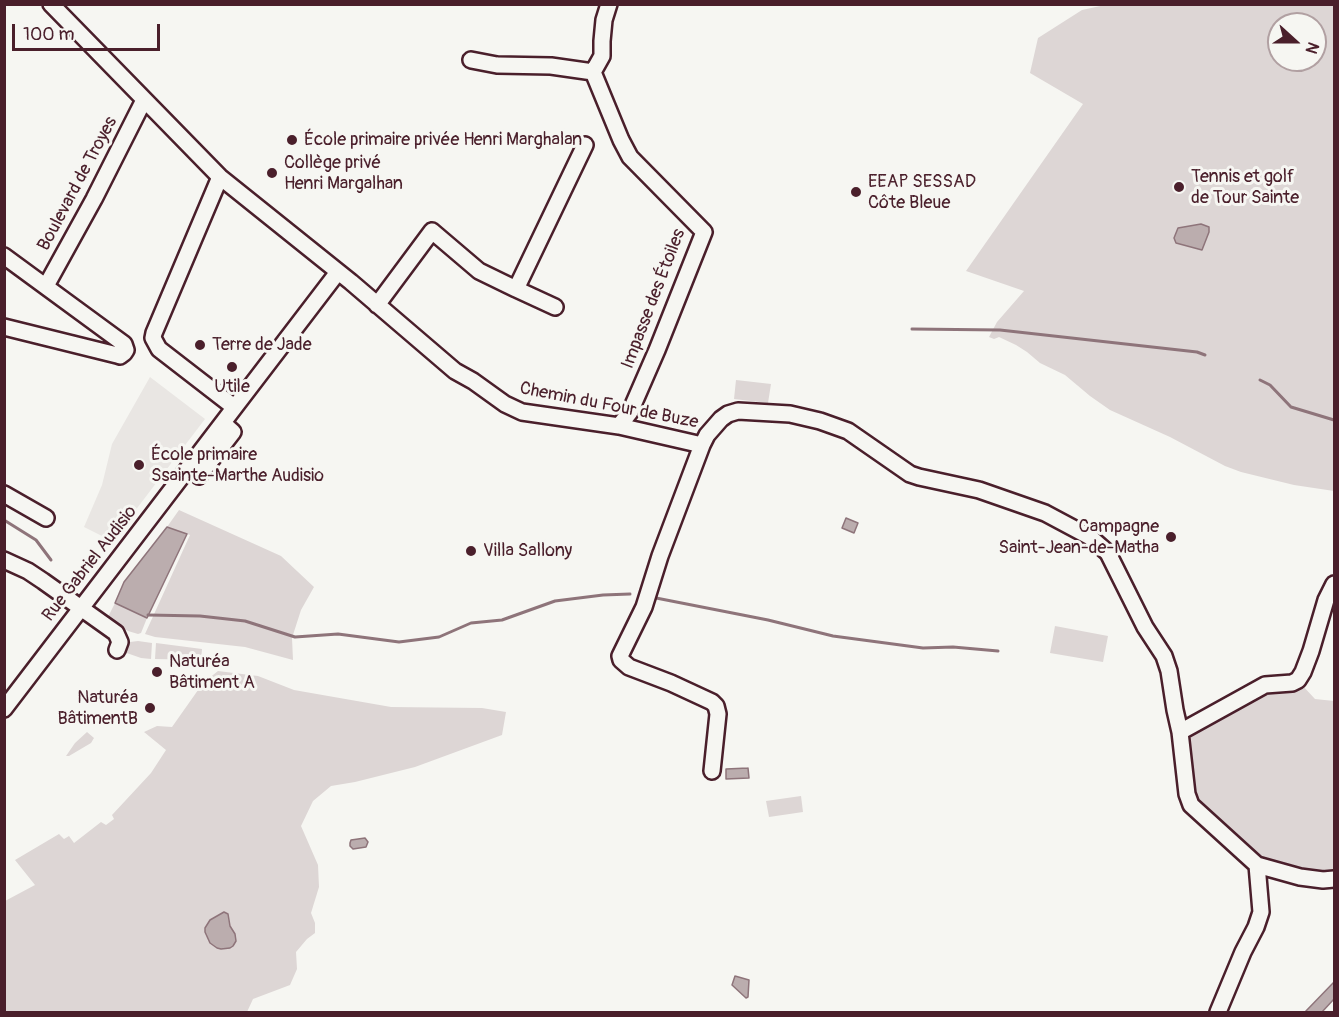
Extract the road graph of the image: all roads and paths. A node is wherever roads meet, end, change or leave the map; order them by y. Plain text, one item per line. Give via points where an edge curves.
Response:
1 (51, 4) edge
2 (609, 4) edge
3 (471, 60) dead end
4 (593, 72) junction
5 (144, 100) junction
6 (585, 145) dead end
7 (220, 177) junction
8 (4, 256) edge
9 (338, 272) junction
10 (46, 286) junction
11 (516, 289) junction
12 (377, 304) junction
13 (555, 307) dead end
14 (4, 327) edge
15 (234, 407) junction
16 (223, 423) junction
17 (619, 426) junction
18 (702, 445) junction
19 (199, 476) dead end
20 (4, 494) edge
21 (46, 518) dead end
22 (4, 560) edge
23 (1335, 584) edge
24 (81, 608) junction
25 (117, 650) dead end
26 (4, 709) edge
27 (1180, 732) junction
28 (712, 771) dead end
29 (1257, 865) junction
30 (1335, 879) edge
31 (1218, 1012) edge

1 - 5 street, Chemin du Four de Buze
2 - 4 street via 602,56
3 - 4 street
4 - 17 street, Impasse des Étoiles via 630,157 704,232 630,412
5 - 7 street, Chemin du Four de Buze
5 - 10 street, Boulevard de Troyes
6 - 11 street
7 - 9 street, Chemin du Four de Buze
7 - 15 street via 153,338 159,350
8 - 10 street
9 - 12 street, Chemin du Four de Buze
9 - 15 street, Rue Gabriel Audisio
10 - 14 street via 124,344 124,353 117,356
11 - 12 street via 479,271 432,231
11 - 13 street
12 - 17 street, Chemin du Four de Buze via 455,371 506,404 522,412
15 - 16 street, Rue Gabriel Audisio
16 - 19 street via 233,432
16 - 24 street, Rue Gabriel Audisio
17 - 18 street, Chemin du Four de Buze
18 - 27 street, Chemin du Four de Buze via 728,414 790,414 848,431 910,474 979,490 1045,513 1090,537 1108,554 1164,656
18 - 28 street via 644,607 620,656 629,667 716,706
20 - 21 street
22 - 24 street via 28,571
23 - 27 street via 1298,680 1265,685
24 - 25 street via 116,633 120,642
24 - 26 street, Rue Gabriel Audisio
27 - 29 street, Chemin du Four de Buze via 1191,805
29 - 30 street via 1300,877
29 - 31 street via 1261,912

